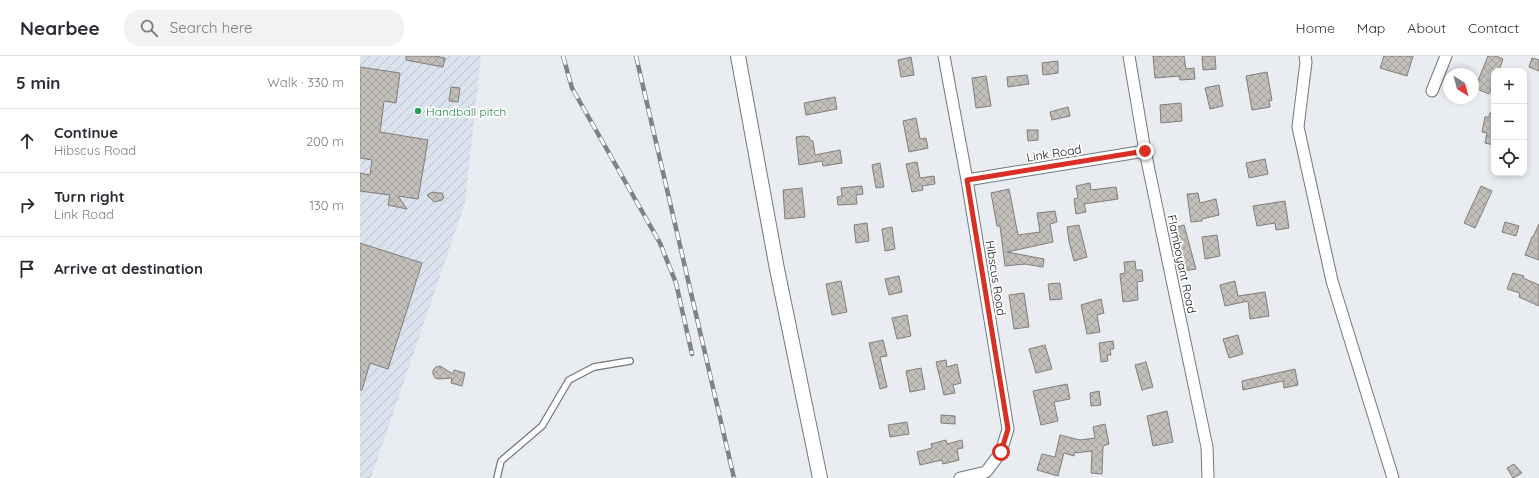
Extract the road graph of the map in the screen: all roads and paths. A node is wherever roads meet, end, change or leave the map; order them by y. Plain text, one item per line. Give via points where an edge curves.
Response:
1 (738, 56) edge
2 (944, 56) edge
3 (1129, 56) edge
4 (1305, 56) edge
5 (1446, 56) edge
6 (1432, 92) dead end
7 (1145, 151) junction
8 (967, 180) junction
9 (630, 361) dead end
10 (497, 478) edge
11 (820, 478) edge
12 (960, 478) edge
13 (1208, 478) edge
14 (1393, 478) edge

1 - 11 street via 776,268
2 - 8 street, Hibscus Road
3 - 7 street, Flamboyant Road
4 - 14 street via 1298,127 1332,281
5 - 6 street
7 - 8 street, Link Road
7 - 13 street, Flamboyant Road via 1207,447
8 - 12 street, Hibscus Road via 1008,429 1001,452 986,472
9 - 10 lane via 594,367 569,380 542,426 501,460

